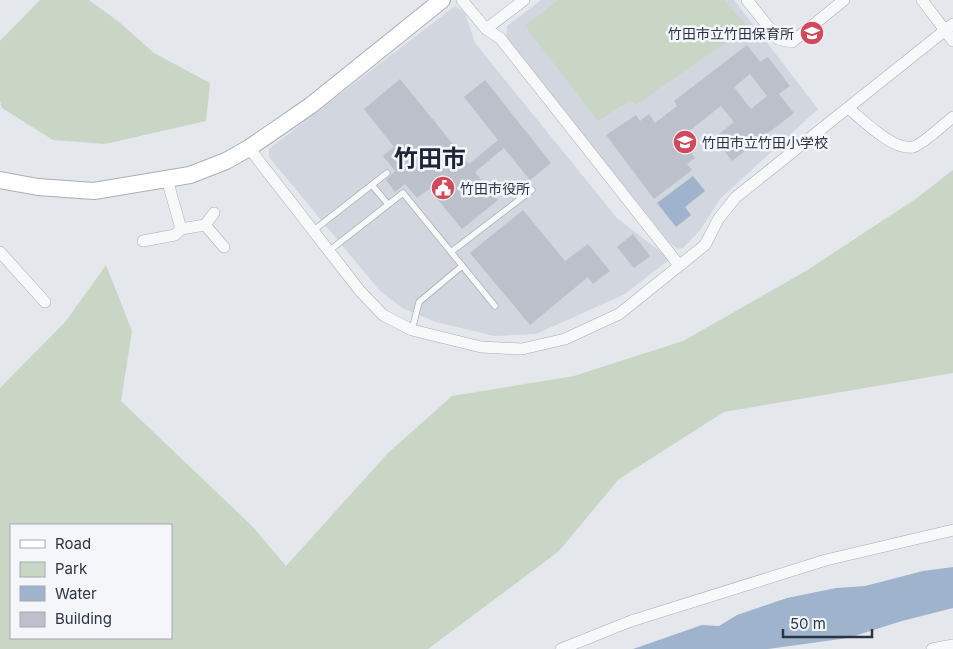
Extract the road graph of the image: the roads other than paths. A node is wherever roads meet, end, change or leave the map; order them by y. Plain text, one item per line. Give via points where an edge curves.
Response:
1 (442, 0) edge
2 (462, 0) edge
3 (524, 0) edge
4 (748, 0) edge
5 (844, 0) edge
6 (922, 0) edge
7 (949, 28) edge
8 (486, 29) junction
9 (953, 41) edge
10 (848, 108) junction
11 (953, 117) edge
12 (249, 148) junction
13 (387, 173) dead end
14 (167, 179) junction
15 (0, 180) edge
16 (372, 185) junction
17 (532, 190) dead end
18 (387, 203) junction
19 (214, 213) dead end
20 (206, 225) junction
21 (182, 229) junction
22 (314, 230) junction
23 (143, 241) dead end
24 (224, 247) dead end
25 (330, 250) junction
26 (0, 252) edge
27 (451, 252) junction
28 (679, 265) junction
29 (462, 266) junction
30 (45, 302) dead end
31 (495, 306) dead end
32 (412, 330) junction
33 (953, 530) edge
34 (953, 645) edge
35 (561, 649) edge
36 (932, 649) edge

1 - 12 street via 310,106
2 - 8 street
3 - 8 street
4 - 5 street via 778,40 792,42
6 - 7 street
7 - 9 street
7 - 10 street
8 - 28 street via 500,38
10 - 11 street via 893,144 902,147 914,147
10 - 28 street via 736,198 719,218 705,244
12 - 14 street via 226,161
12 - 22 street
13 - 16 lane
14 - 15 street via 94,191 38,187
14 - 21 street
16 - 18 lane
16 - 22 lane
17 - 27 lane
18 - 25 lane
18 - 27 lane via 403,193
19 - 20 street
20 - 21 street
20 - 24 street
21 - 23 street via 175,235
22 - 25 street
25 - 32 street via 360,291 378,309
26 - 30 street
27 - 29 lane
28 - 32 street via 619,314 565,339 522,349 481,347
29 - 31 lane
29 - 32 lane via 419,302
33 - 35 street via 826,560 631,621
34 - 36 street

